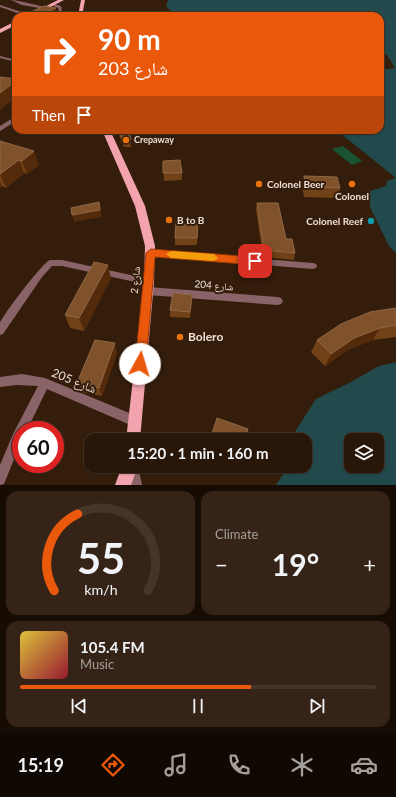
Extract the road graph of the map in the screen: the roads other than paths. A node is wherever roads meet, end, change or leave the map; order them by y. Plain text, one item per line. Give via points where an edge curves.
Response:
1 (13, 0) edge
2 (62, 0) edge
3 (83, 0) edge
4 (52, 4) junction
5 (0, 6) edge
6 (45, 8) junction
7 (18, 12) edge
8 (38, 12) edge
9 (61, 12) dead end
10 (81, 12) edge
11 (12, 25) edge
12 (0, 30) edge
13 (0, 57) edge
14 (12, 60) edge
15 (12, 121) edge
16 (0, 129) edge
17 (108, 134) edge
18 (151, 253) junction
19 (313, 266) dead end
20 (148, 286) junction
21 (278, 301) dead end
22 (0, 331) edge
23 (0, 382) edge
24 (45, 383) junction
25 (135, 421) junction
26 (134, 433) edge
27 (128, 473) edge
28 (133, 473) edge
29 (0, 480) edge
30 (123, 485) edge
31 (136, 485) edge

1 - 6 street
2 - 4 main road
3 - 10 main road
4 - 6 main road
4 - 9 street via 60,7
5 - 7 street
6 - 8 main road
11 - 12 main road
13 - 14 street
15 - 16 street
17 - 18 main road, شارع 2 via 140,206
18 - 19 street
18 - 20 main road, شارع 2
20 - 21 street, شارع 204
20 - 22 street, شارع 204 via 62,263 50,263
20 - 25 main road, شارع 2
23 - 24 street, شارع 205 via 20,378
24 - 25 street, شارع 205
24 - 29 street via 17,438
25 - 26 main road, شارع 2
27 - 30 main road
28 - 31 street

